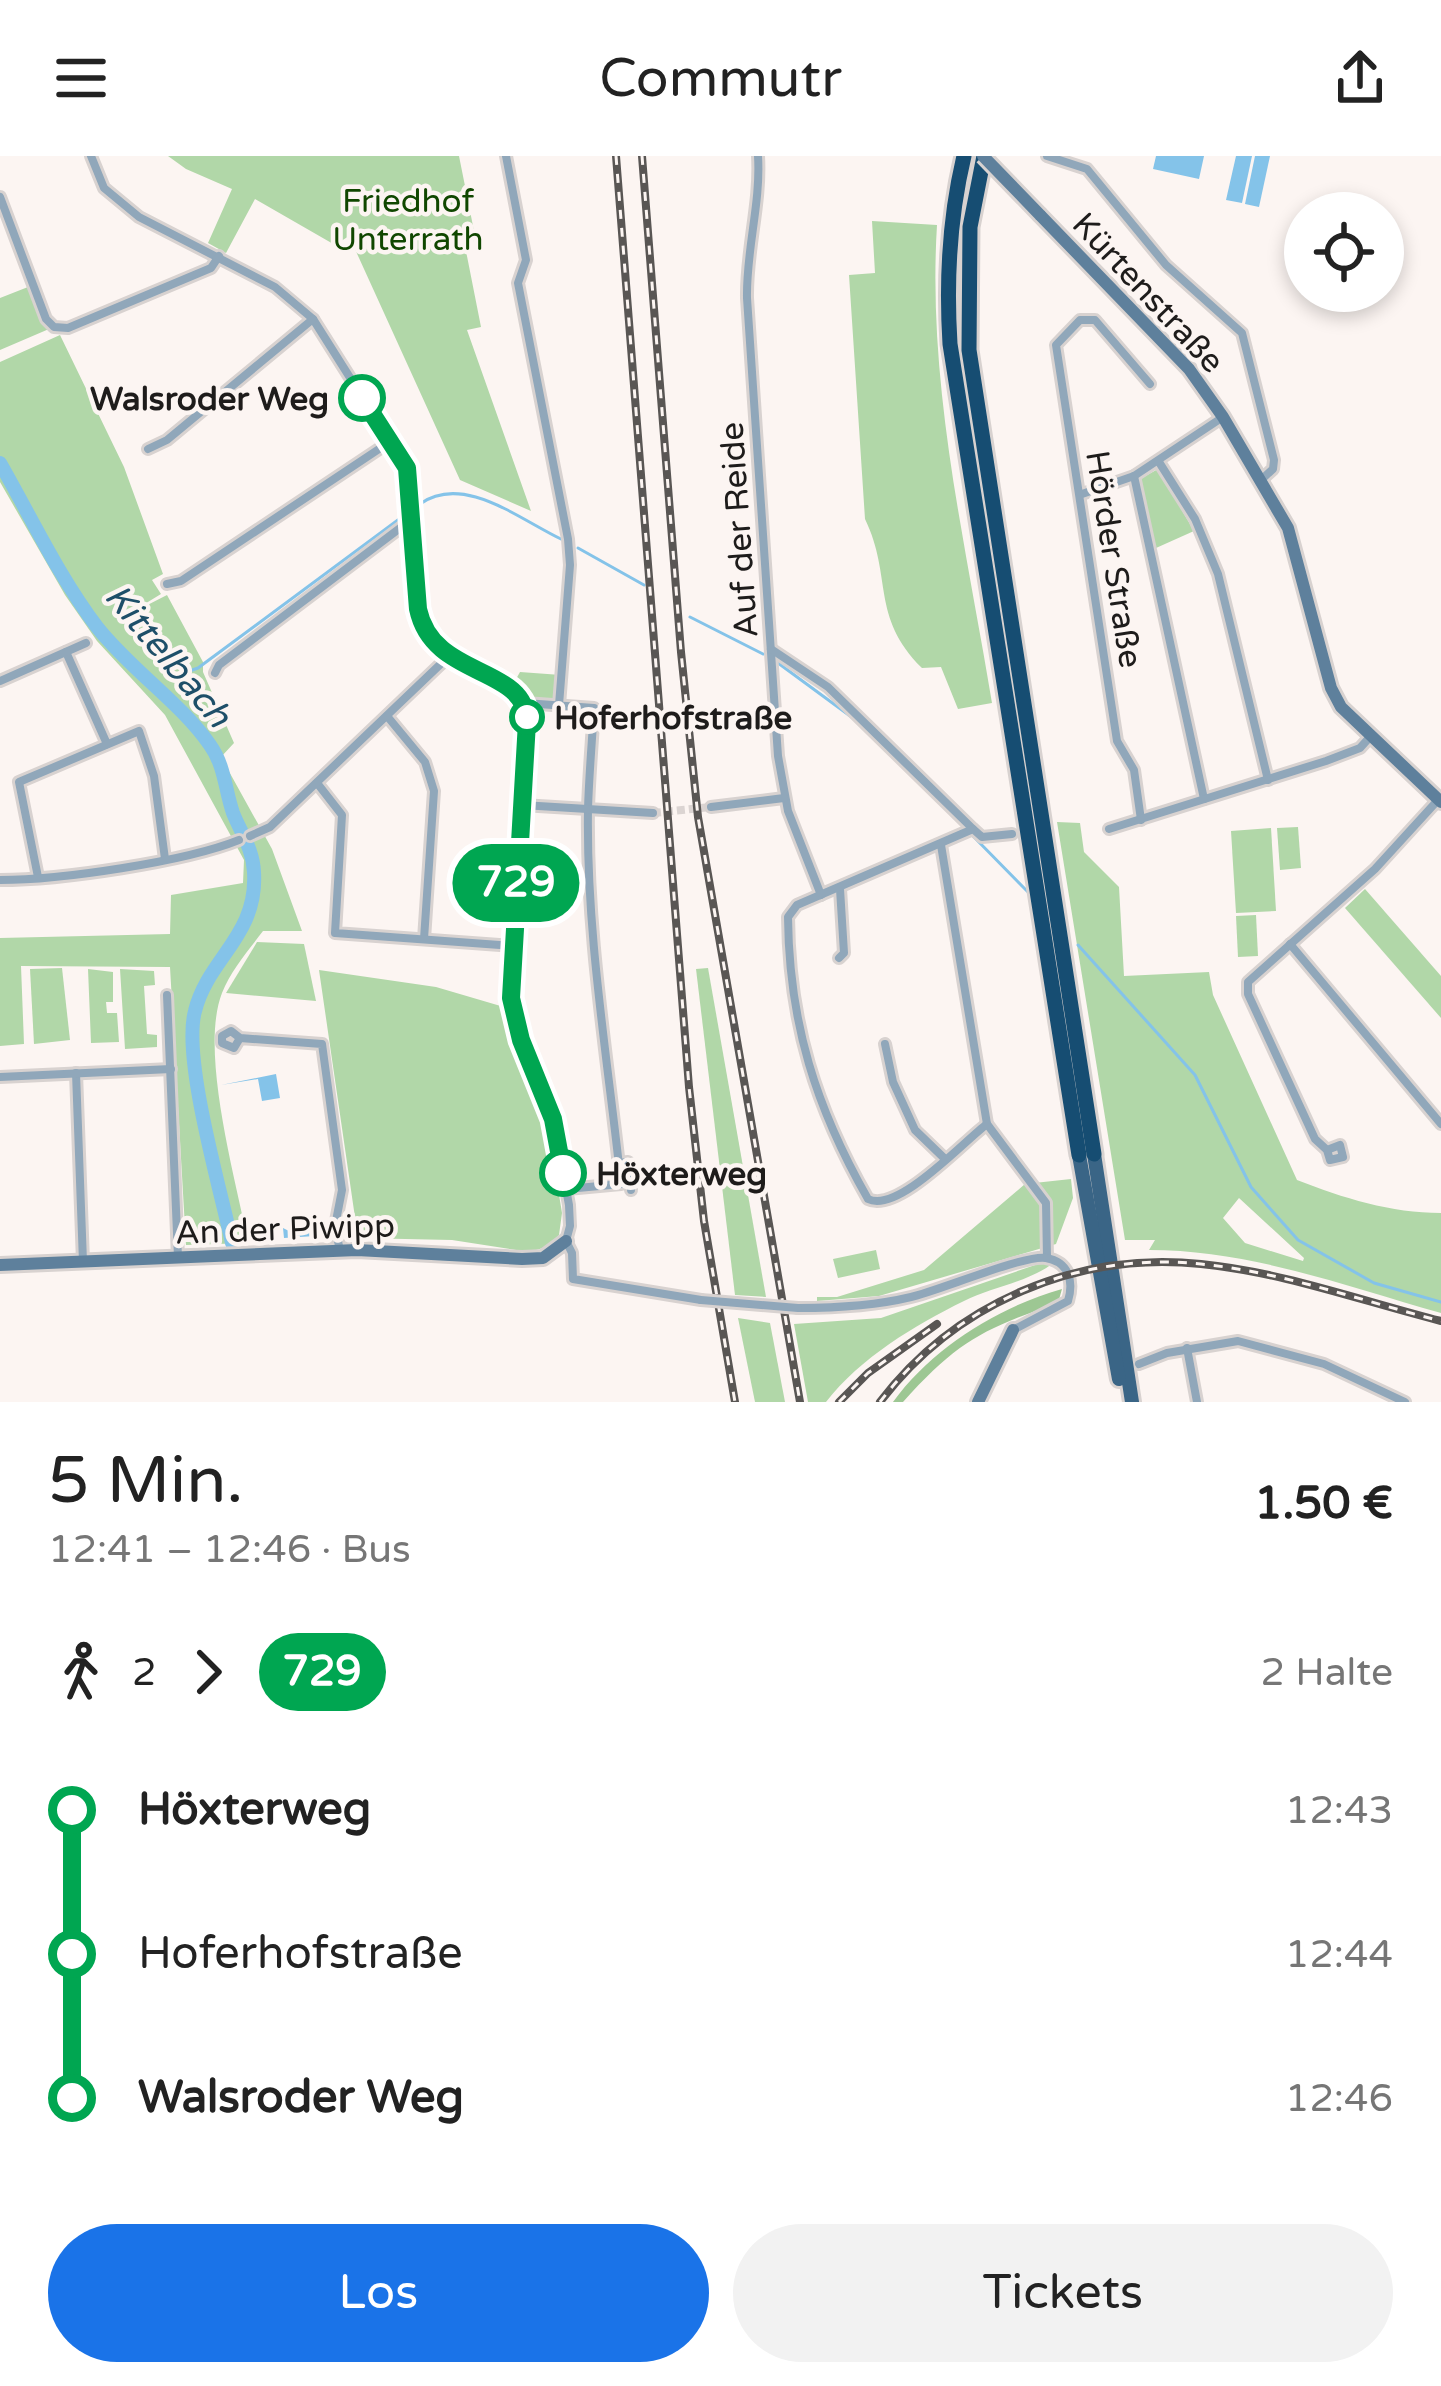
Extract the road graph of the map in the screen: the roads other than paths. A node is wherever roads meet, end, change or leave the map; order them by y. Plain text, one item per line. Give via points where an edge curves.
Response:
1 (91, 156) edge
2 (506, 156) edge
3 (758, 156) edge
4 (964, 156) edge
5 (983, 156) edge
6 (1048, 156) edge
7 (0, 197) edge
8 (219, 256) junction
9 (314, 319) junction
10 (1150, 384) dead end
11 (1223, 417) junction
12 (391, 441) junction
13 (148, 449) dead end
14 (1159, 462) junction
15 (1135, 476) junction
16 (1262, 480) junction
17 (1082, 494) junction
18 (413, 518) junction
19 (167, 584) dead end
20 (86, 643) dead end
21 (770, 649) junction
22 (66, 652) junction
23 (448, 656) junction
24 (215, 673) dead end
25 (0, 681) edge
26 (525, 703) junction
27 (559, 705) junction
28 (387, 716) junction
29 (1370, 738) junction
30 (107, 745) junction
31 (1268, 780) junction
32 (317, 783) junction
33 (784, 798) junction
34 (1204, 799) junction
35 (1439, 801) edge
36 (522, 805) junction
37 (711, 807) tunnel mouth
38 (588, 811) junction
39 (653, 813) tunnel mouth
40 (1142, 820) junction
41 (973, 829) junction
42 (1109, 829) dead end
43 (1012, 834) dead end
44 (250, 836) dead end
45 (239, 840) dead end
46 (941, 844) junction
47 (165, 859) junction
48 (38, 877) junction
49 (0, 880) edge
50 (840, 889) junction
51 (821, 895) junction
52 (424, 939) junction
53 (1290, 944) junction
54 (512, 946) junction
55 (839, 958) dead end
56 (167, 994) dead end
57 (240, 1038) dead end
58 (885, 1044) dead end
59 (171, 1069) junction
60 (76, 1073) junction
61 (0, 1077) edge
62 (987, 1124) junction
63 (1441, 1124) edge
64 (1328, 1150) dead end
65 (1086, 1155) junction
66 (944, 1158) junction
67 (567, 1190) junction
68 (566, 1241) junction
69 (340, 1251) junction
70 (178, 1258) junction
71 (1052, 1260) junction
72 (83, 1262) junction
73 (0, 1265) edge
74 (1012, 1330) joint
75 (1187, 1348) junction
76 (1139, 1364) dead end
77 (979, 1402) edge
78 (1123, 1402) edge
79 (1132, 1402) edge
80 (1197, 1402) edge
81 (1405, 1402) edge

1 - 8 street via 112,197
2 - 27 street via 526,260 518,283 568,539
3 - 21 street, Auf der Reide via 746,265
4 - 65 highway via 949,241 950,344
5 - 11 main road, Kürtenstraße, bridge via 1189,369
5 - 65 highway via 967,269 969,350
6 - 16 street via 1087,169 1166,266 1242,333 1274,460
7 - 8 street via 54,327 212,268
8 - 9 street
9 - 12 street
9 - 13 street
10 - 17 street, Hörder Straße via 1095,320 1061,338 1056,351
11 - 14 street
11 - 16 main road, Kürtenstraße
12 - 18 street via 407,468
12 - 19 street
14 - 15 street
14 - 31 street via 1218,574
15 - 17 street
15 - 34 street
16 - 29 main road, Kürtenstraße via 1295,547 1331,688
17 - 40 street, Hörder Straße via 1117,741 1134,770
18 - 23 street via 420,621
18 - 24 street
20 - 22 street
21 - 33 street, Auf der Reide
21 - 41 street via 828,687
22 - 25 street
22 - 30 street
23 - 26 street
23 - 28 street
26 - 27 street
26 - 36 street
27 - 38 street via 594,708
28 - 32 street
28 - 52 street via 425,762 434,791
29 - 31 street
29 - 35 main road, Kürtenstraße
30 - 47 street via 139,731
30 - 48 street via 19,782
31 - 34 street
32 - 44 street
32 - 52 street via 342,815 335,933
33 - 37 street
33 - 51 street, Auf der Reide
34 - 40 street
35 - 53 street
36 - 38 street
36 - 54 street
38 - 39 street
38 - 67 street via 600,1001 627,1186
40 - 42 street
41 - 43 street via 982,837
41 - 46 street
45 - 47 street
46 - 50 street
46 - 62 street
47 - 48 street
48 - 49 street
50 - 51 street
50 - 55 street
51 - 66 street via 788,917 796,1019 829,1126 878,1204
52 - 54 street
53 - 63 street
53 - 64 street via 1250,978 1248,994 1315,1139
54 - 67 street via 513,1014 553,1119
56 - 59 street
57 - 69 street via 322,1044 342,1190
58 - 66 street via 914,1130
59 - 60 street
59 - 70 street
60 - 61 street
60 - 72 street
62 - 66 street
62 - 71 street via 1046,1203
65 - 78 main road
65 - 79 main road
67 - 68 street
68 - 69 main road, An der Piwipp via 543,1258 522,1259
68 - 71 street, bridge via 573,1279 798,1308 907,1298 1037,1257
69 - 70 main road, An der Piwipp
70 - 72 main road, An der Piwipp
71 - 74 street via 1070,1277 1068,1301
72 - 73 main road, An der Piwipp
74 - 77 main road
75 - 76 street
75 - 80 street
75 - 81 street via 1246,1342 1324,1364

